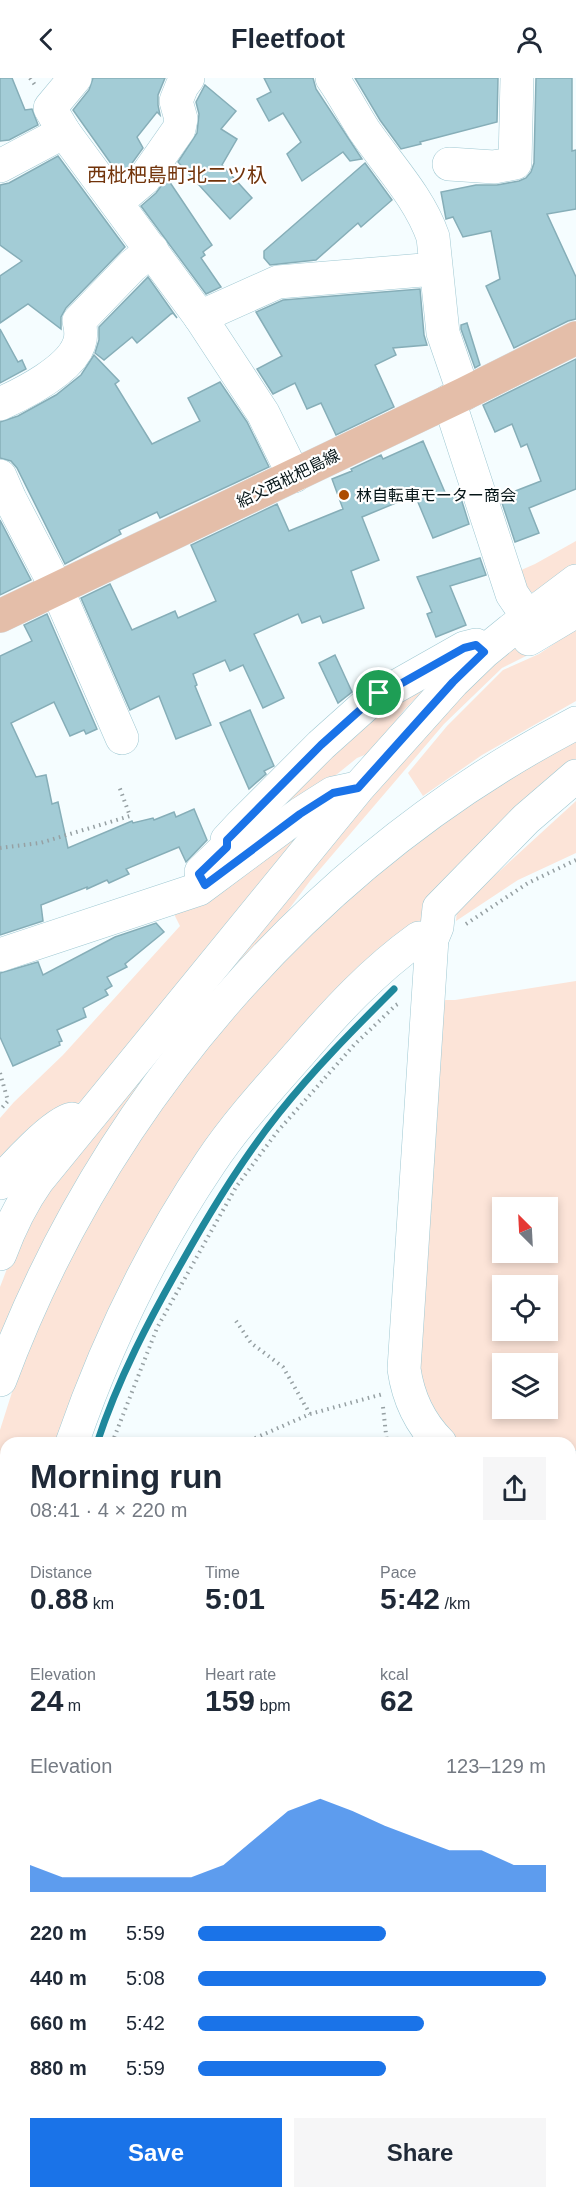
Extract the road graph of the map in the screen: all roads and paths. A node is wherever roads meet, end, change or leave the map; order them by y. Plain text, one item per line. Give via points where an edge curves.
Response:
1 (75, 78) edge
2 (188, 78) edge
3 (332, 78) edge
4 (517, 78) edge
5 (64, 132) junction
6 (448, 164) dead end
7 (0, 166) edge
8 (117, 202) junction
9 (152, 250) junction
10 (435, 270) junction
11 (200, 316) junction
12 (576, 338) edge
13 (456, 397) junction
14 (0, 404) edge
15 (0, 476) edge
16 (294, 476) junction
17 (576, 581) edge
18 (57, 589) junction
19 (576, 611) edge
20 (0, 616) edge
21 (519, 623) junction
22 (443, 638) dead end
23 (484, 652) junction
24 (379, 693) junction
25 (576, 723) edge
26 (122, 738) dead end
27 (576, 776) edge
28 (120, 786) dead end
29 (358, 788) junction
30 (0, 848) edge
31 (576, 860) edge
32 (205, 885) junction
33 (432, 939) junction
34 (0, 955) edge
35 (404, 1001) dead end
36 (0, 1073) edge
37 (0, 1110) edge
38 (88, 1116) junction
39 (0, 1183) edge
40 (0, 1254) edge
41 (236, 1321) dead end
42 (0, 1380) edge
43 (394, 1390) junction
44 (310, 1414) junction
45 (74, 1437) edge
46 (114, 1437) edge
47 (258, 1437) edge
48 (388, 1437) edge
49 (436, 1437) edge

1 - 5 street via 50,108
2 - 8 street via 176,101 181,119 179,129 144,179
3 - 10 street via 429,224
4 - 6 street via 515,163 494,167
5 - 7 street
5 - 8 street
8 - 9 street
9 - 11 street
9 - 14 street via 79,321 80,343 73,357 28,390
10 - 11 street via 278,282
10 - 13 street
11 - 16 street via 263,413
12 - 13 main road, 給父西枇杷島線
13 - 16 main road, 給父西枇杷島線
13 - 21 street
15 - 18 street
16 - 18 main road, 給父西枇杷島線
17 - 21 street
18 - 20 main road, 給父西枇杷島線
18 - 26 street
19 - 21 street via 526,640
21 - 23 street
22 - 24 street via 402,665
23 - 24 street via 476,645 464,648
23 - 29 street
24 - 32 street via 227,840 227,847 199,874
25 - 42 street via 516,756 394,841 326,898 246,979 164,1075 89,1189 34,1296
27 - 33 street via 519,825 439,908
28 - 30 path via 130,816 40,843
29 - 32 street via 333,793
29 - 38 street
31 - 33 path via 528,883 458,929
32 - 34 street
33 - 43 street via 404,1369
33 - 45 street via 419,938 383,965 330,1018 240,1122 210,1163 140,1283
35 - 46 path via 354,1045 277,1132 236,1187 158,1328
36 - 37 path via 8,1101
38 - 39 street via 67,1120 21,1159
38 - 40 street via 24,1200
41 - 44 path via 250,1343 283,1367
43 - 44 path
43 - 48 path
43 - 49 street
44 - 47 path

